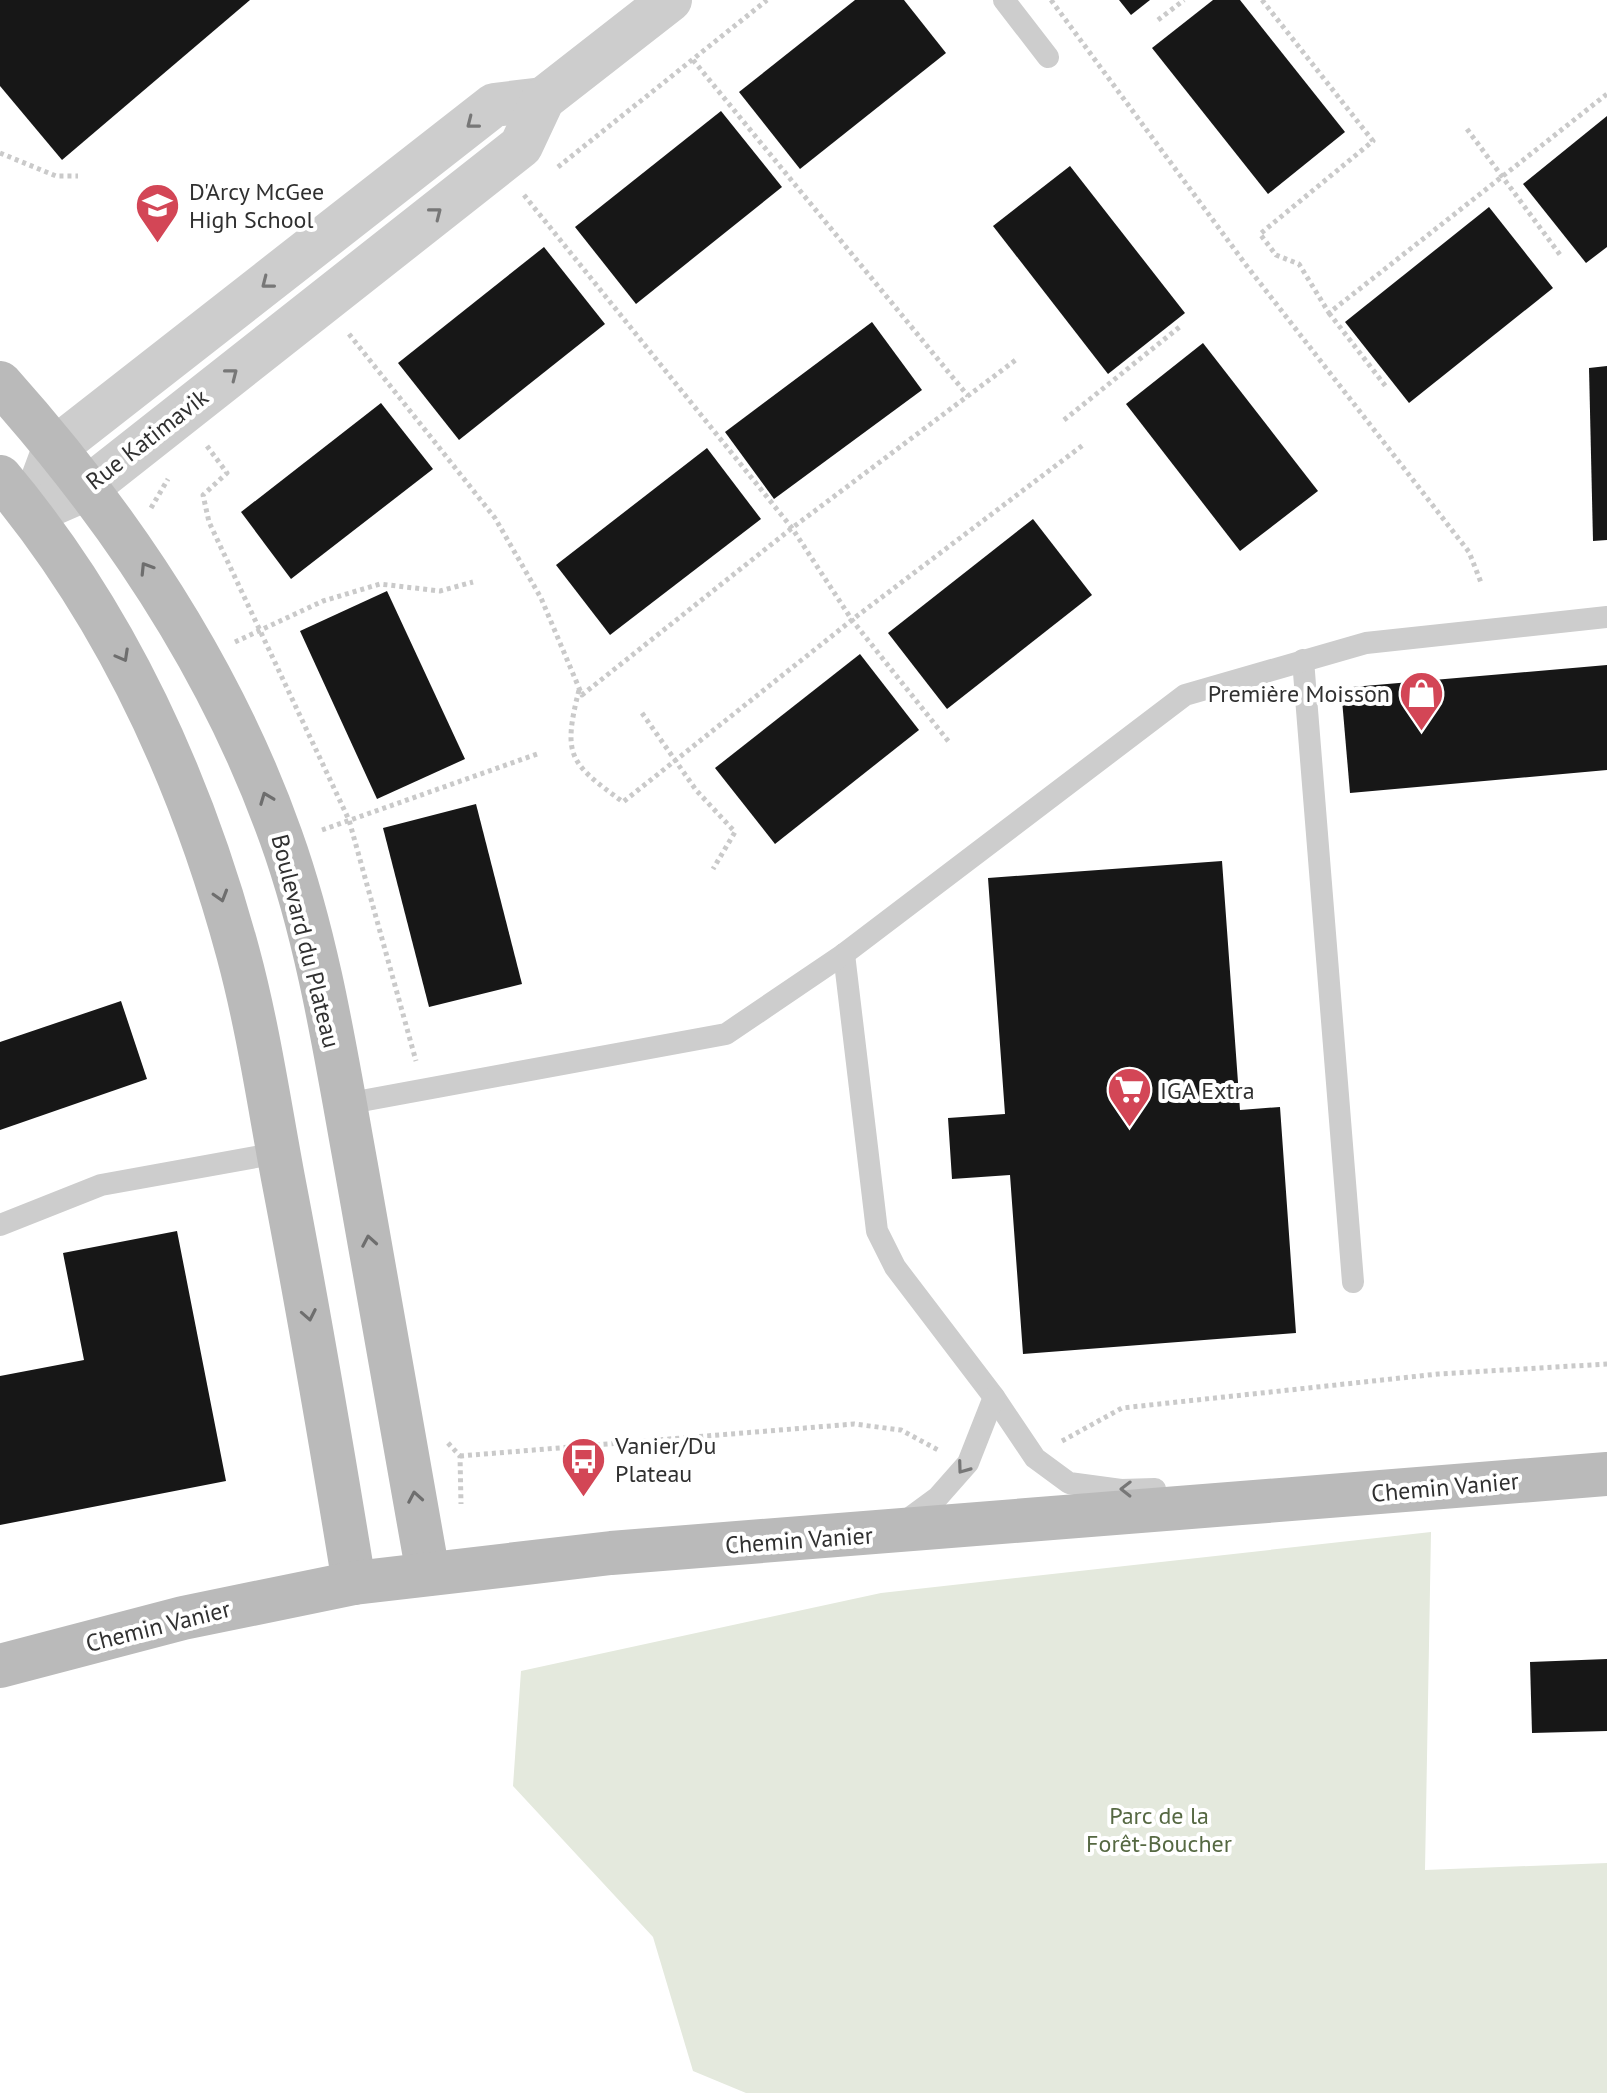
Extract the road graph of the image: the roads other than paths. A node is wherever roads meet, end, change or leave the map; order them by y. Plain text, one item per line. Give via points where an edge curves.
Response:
1 (670, 0) edge
2 (1004, 0) edge
3 (1048, 57) dead end
4 (543, 99) junction
5 (0, 383) edge
6 (54, 449) junction
7 (0, 477) edge
8 (86, 489) junction
9 (31, 513) junction
10 (1607, 617) edge
11 (1303, 660) junction
12 (844, 954) junction
13 (345, 1104) junction
14 (278, 1153) junction
15 (0, 1225) edge
16 (1353, 1282) dead end
17 (994, 1397) junction
18 (1607, 1474) edge
19 (1201, 1507) junction
20 (890, 1533) junction
21 (428, 1574) junction
22 (354, 1583) junction
23 (0, 1666) edge

1 - 4 street, Rue Katimavik
2 - 3 lane
4 -> 6 street, Rue Katimavik via 494,105
8 -> 4 street, Rue Katimavik via 521,146
5 - 6 main road, Boulevard du Plateau
6 - 8 main road, Boulevard du Plateau
6 - 9 street, Rue Katimavik
7 - 9 main road
8 - 9 street, Rue Katimavik
13 -> 8 main road, Boulevard du Plateau via 304,915 256,773 174,613 141,558
9 -> 14 main road via 91,600 165,738 238,955
10 - 11 lane via 1366,643
11 - 12 lane via 1185,695
11 - 16 lane
12 - 13 lane via 726,1034
12 - 17 lane via 877,1231 895,1267
21 -> 13 main road, Boulevard du Plateau
14 - 15 lane via 101,1185
14 -> 22 main road
19 -> 17 lane via 1162,1489 1069,1483 1035,1458
17 -> 20 lane via 968,1463 938,1497
18 - 19 main road, Chemin Vanier
19 - 20 main road, Chemin Vanier
20 - 21 main road, Chemin Vanier via 611,1553
21 - 22 main road, Chemin Vanier
22 - 23 main road, Chemin Vanier via 183,1618

